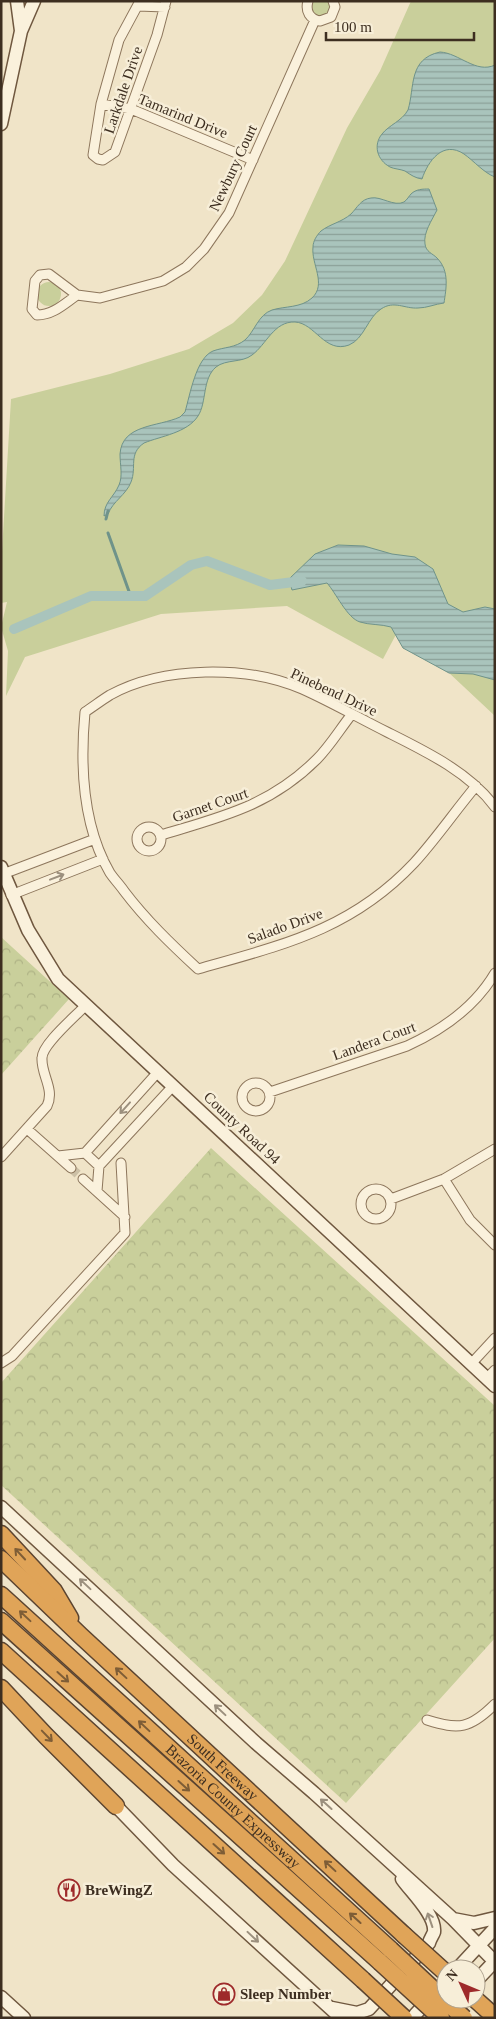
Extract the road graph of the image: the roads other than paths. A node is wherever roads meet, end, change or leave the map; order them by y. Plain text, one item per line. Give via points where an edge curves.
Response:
1 (17, 1) edge
2 (34, 1) edge
3 (308, 1) edge
4 (333, 1) edge
5 (139, 4) edge
6 (166, 4) edge
7 (315, 20) junction
8 (21, 31) junction
9 (101, 104) junction
10 (131, 109) junction
11 (1, 124) edge
12 (252, 160) junction
13 (77, 294) junction
14 (352, 714) junction
15 (476, 786) junction
16 (495, 807) edge
17 (161, 836) dead end
18 (95, 839) junction
19 (103, 859) junction
20 (2, 871) edge
21 (12, 894) junction
22 (495, 973) edge
23 (86, 1005) junction
24 (158, 1072) junction
25 (173, 1086) junction
26 (270, 1092) dead end
27 (27, 1129) junction
28 (495, 1149) edge
29 (85, 1153) junction
30 (1, 1156) edge
31 (58, 1156) junction
32 (121, 1163) dead end
33 (99, 1166) junction
34 (70, 1168) tunnel mouth
35 (83, 1179) tunnel mouth
36 (444, 1179) junction
37 (97, 1191) junction
38 (390, 1199) dead end
39 (125, 1217) junction
40 (495, 1245) edge
41 (495, 1338) edge
42 (1, 1363) edge
43 (471, 1364) junction
44 (492, 1378) edge
45 (1, 1508) edge
46 (1, 1534) edge
47 (1, 1558) edge
48 (1, 1595) edge
49 (1, 1621) edge
50 (80, 1635) junction
51 (1, 1651) edge
52 (1, 1688) edge
53 (495, 1704) edge
54 (427, 1720) dead end
55 (116, 1806) joint
56 (391, 1862) junction
57 (495, 1918) edge
58 (453, 1919) junction
59 (495, 1928) edge
60 (478, 1946) junction
61 (386, 1956) junction
62 (466, 1959) edge
63 (495, 1961) edge
64 (436, 1964) edge
65 (486, 1970) edge
66 (436, 1992) edge
67 (1, 1997) edge
68 (332, 2013) edge
69 (24, 2018) edge
70 (341, 2018) edge
71 (404, 2018) edge
72 (412, 2018) edge
73 (441, 2018) edge
74 (464, 2018) edge

1 - 8 main road
2 - 8 main road
3 - 7 street via 307,13
4 - 7 street via 335,7 331,17
5 - 6 street, Larkdale Drive
5 - 9 street, Larkdale Drive via 119,40
6 - 10 street, Larkdale Drive
7 - 12 street, Newbury Court
8 - 11 main road
9 - 10 street, Tamarind Drive
9 - 10 street, Larkdale Drive via 94,154 103,160 115,152
10 - 12 street, Tamarind Drive
12 - 13 street, Newbury Court via 230,213 204,249 186,267 164,281 100,298
13 - 13 street, Newbury Court via 48,274 40,274 35,281 32,309 37,315 46,315
14 - 15 street, Pinebend Drive via 410,744
14 - 17 street, Garnet Court via 318,758 280,790 239,811
14 - 18 street, Pinebend Drive via 302,688 257,676 225,672 153,679 110,695 85,712 82,767
15 - 16 street, Pinebend Drive
15 - 19 street, Salado Drive via 414,863 352,913 292,942 198,969 138,910 110,874
18 - 19 street
18 - 20 street
21 -> 19 street
20 - 21 main road, County Road 94
21 - 23 main road, County Road 94 via 28,930 58,979
22 - 26 street, Landera Court via 463,1011 425,1038
23 - 24 main road, County Road 94
23 - 27 street via 45,1048 42,1058 51,1098
24 - 25 main road, County Road 94
24 -> 29 street
25 - 33 street
25 - 43 main road, County Road 94
27 - 30 street
27 - 31 street
28 - 36 street
29 - 31 street
29 - 33 street
31 - 34 street
32 - 39 street
33 - 37 street
35 - 37 street
36 - 38 street
36 - 40 street via 470,1220
37 - 39 street
39 - 42 street via 125,1233 12,1356
41 - 43 street
43 - 44 main road, County Road 94
56 -> 45 main road via 256,1743
50 -> 46 highway via 54,1590
47 - 50 highway, South Freeway
61 -> 48 highway, Brazoria County Expressway
49 -> 61 highway, Brazoria County Expressway
64 -> 50 highway, South Freeway, bridge
51 -> 71 highway, bridge
52 -> 55 highway
53 - 54 street via 484,1716 465,1725 450,1727
55 -> 68 main road via 173,1865
56 - 58 main road
68 -> 56 main road via 357,2013 369,2009 429,1942 434,1932 426,1909
57 - 58 main road via 474,1923
58 - 60 main road
59 - 60 main road
60 - 62 main road
60 - 63 main road
61 - 73 highway, Brazoria County Expressway, bridge
61 - 74 highway, Brazoria County Expressway, bridge
63 - 65 main road
66 - 72 main road
67 - 69 main road
68 - 70 main road

